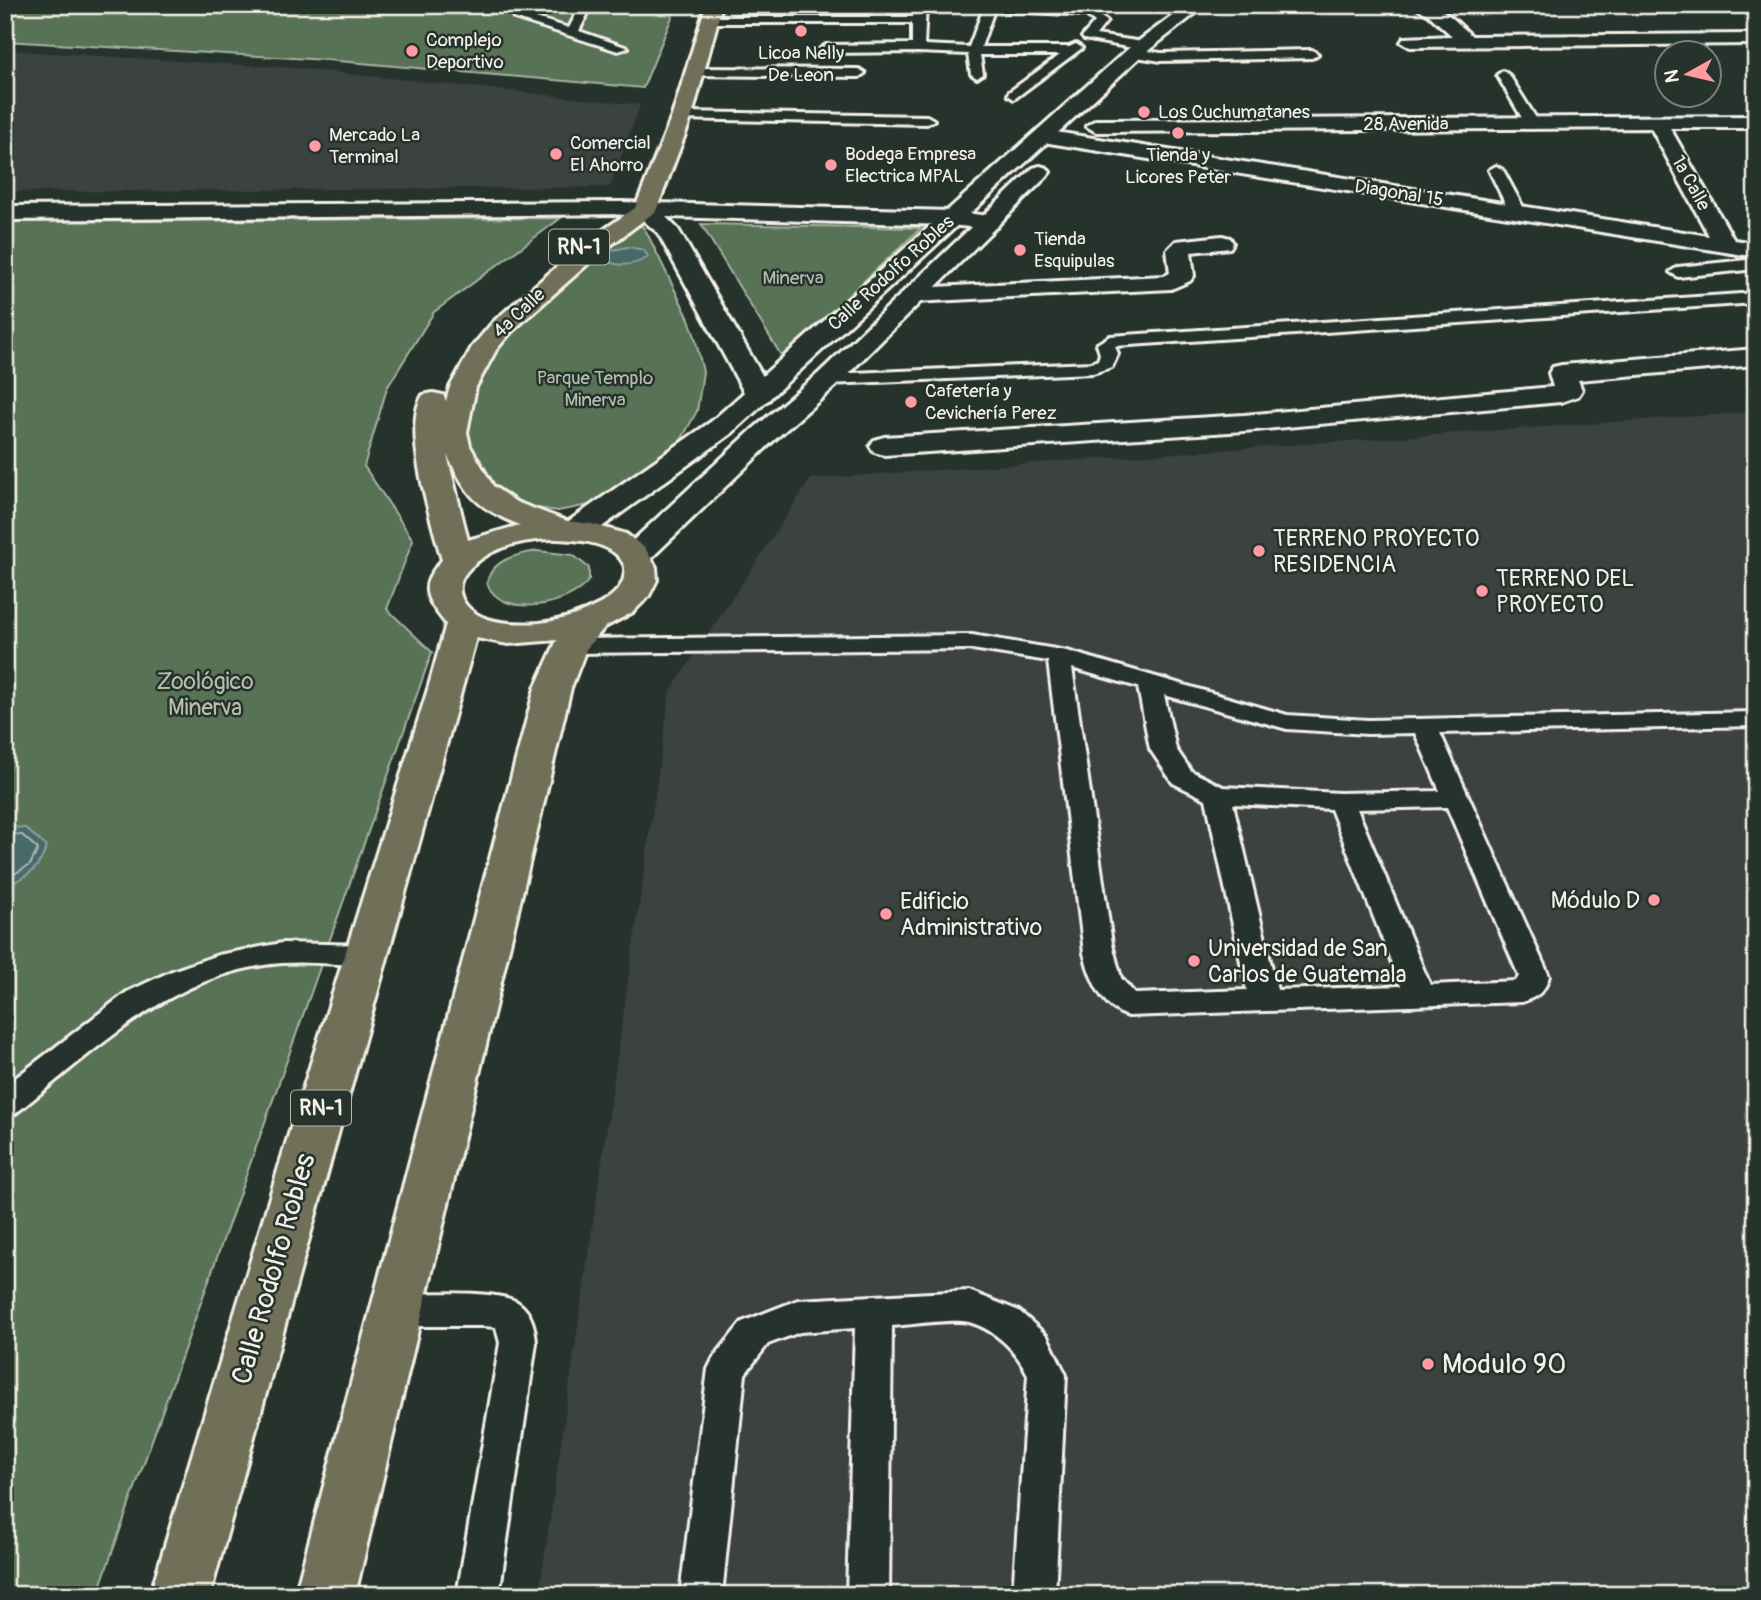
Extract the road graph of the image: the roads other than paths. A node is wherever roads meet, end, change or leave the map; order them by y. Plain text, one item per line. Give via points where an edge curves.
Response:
1 (515, 5) edge
2 (587, 5) edge
3 (920, 5) edge
4 (956, 5) edge
5 (1419, 5) edge
6 (990, 7) edge
7 (768, 8) dead end
8 (708, 10) edge
9 (1207, 10) edge
10 (759, 20) junction
11 (918, 20) junction
12 (573, 32) junction
13 (1087, 37) junction
14 (1756, 39) edge
15 (1467, 41) junction
16 (1410, 42) dead end
17 (622, 48) dead end
18 (918, 48) junction
19 (826, 49) dead end
20 (974, 51) junction
21 (1072, 51) junction
22 (1146, 52) junction
23 (1312, 54) dead end
24 (695, 72) junction
25 (859, 73) dead end
26 (976, 74) dead end
27 (1503, 75) dead end
28 (1014, 95) dead end
29 (682, 116) junction
30 (927, 120) dead end
31 (1657, 122) junction
32 (1756, 122) edge
33 (1532, 123) junction
34 (1063, 132) junction
35 (1496, 170) dead end
36 (633, 210) junction
37 (1517, 211) junction
38 (5, 213) edge
39 (950, 218) junction
40 (989, 222) junction
41 (1222, 243) dead end
42 (1725, 244) junction
43 (1756, 250) edge
44 (1756, 264) edge
45 (1678, 272) dead end
46 (914, 295) junction
47 (1756, 298) edge
48 (1756, 357) edge
49 (828, 379) junction
50 (759, 394) junction
51 (884, 446) dead end
52 (569, 530) junction
53 (635, 555) junction
54 (458, 560) junction
55 (463, 621) junction
56 (580, 634) junction
57 (1059, 656) junction
58 (1149, 683) junction
59 (1756, 719) edge
60 (1424, 725) junction
61 (1217, 794) junction
62 (1456, 799) junction
63 (1340, 800) junction
64 (368, 955) junction
65 (1420, 996) junction
66 (1265, 1002) junction
67 (5, 1104) edge
68 (396, 1310) junction
69 (874, 1311) junction
70 (180, 1595) edge
71 (326, 1595) edge
72 (478, 1595) edge
73 (701, 1595) edge
74 (869, 1595) edge
75 (1034, 1595) edge

1 - 12 lane via 517,16
2 - 12 lane
3 - 11 lane
4 - 6 lane
5 - 15 street via 1435,12
6 - 13 lane via 1036,13 1074,9 1097,16 1101,21
6 - 20 lane
7 - 10 lane
8 - 10 lane
8 - 24 main road, 4a Calle / RN-1
8 - 36 main road, 4a Calle / RN-1
9 - 22 street, Calle Rodolfo Robles
10 - 11 lane
11 - 18 lane
12 - 17 lane
13 - 21 lane
13 - 22 lane
14 - 15 street
15 - 16 street
18 - 19 lane
18 - 20 lane
20 - 21 lane via 1028,46
20 - 26 lane
21 - 28 lane
22 - 23 lane
22 - 34 street, Calle Rodolfo Robles
24 - 25 lane
24 - 29 main road, 4a Calle / RN-1
27 - 33 lane
29 - 30 lane
29 - 36 main road, 4a Calle / RN-1
31 - 32 street, 28 Avenida
31 - 33 street, 28 Avenida
31 - 42 street, 1a Calle
33 - 34 street, 28 Avenida
34 - 37 street, Diagonal 15
34 - 39 street, Calle Rodolfo Robles
34 - 40 street, Calle Rodolfo Robles
35 - 37 lane
36 - 38 street
36 - 39 street
36 - 50 street via 667,229
36 - 52 main road, 4a Calle / RN-1 via 502,327 471,369 456,413 456,446 481,491 505,508
36 - 54 main road, 4a Calle / RN-1 via 609,222 470,337 448,369 433,402 429,437 431,461
37 - 42 street, Diagonal 15
39 - 40 street
39 - 50 street, Calle Rodolfo Robles
40 - 46 street, Calle Rodolfo Robles
41 - 46 street via 1184,246 1178,250 1182,276 1160,284
42 - 43 street, Diagonal 15
44 - 45 lane
46 - 49 street, Calle Rodolfo Robles
47 - 49 lane via 1110,341 1106,363 1093,368
48 - 51 street via 1562,373 1568,390 1561,394 1244,423
49 - 53 street, Calle Rodolfo Robles
50 - 52 street, Calle Rodolfo Robles via 722,427
52 - 53 main road, RN-1 via 601,535
52 - 54 main road, RN-1 via 512,535 482,545
53 - 56 main road via 640,583 631,598
54 - 55 main road via 446,575 441,592
55 - 56 main road via 523,635
55 - 64 main road, Calle Rodolfo Robles / RN-1
56 - 57 lane via 972,642
56 - 68 main road via 550,701
57 - 58 lane
57 - 66 lane via 1097,944 1113,993 1128,1005
58 - 60 lane via 1287,722
58 - 61 lane via 1163,749 1182,777
59 - 60 lane
60 - 62 lane
61 - 63 lane
61 - 66 lane
62 - 63 lane
62 - 65 lane via 1534,976 1532,985 1522,991
63 - 65 lane
64 - 67 lane via 282,953 228,962 182,978 138,1000
64 - 70 main road, Calle Rodolfo Robles / RN-1
65 - 66 lane
68 - 71 main road
68 - 72 lane via 483,1310 506,1313 516,1325 518,1343
69 - 73 lane via 798,1316 776,1324 755,1333 727,1369
69 - 74 lane
69 - 75 lane via 968,1306 1006,1322 1034,1347 1047,1375

